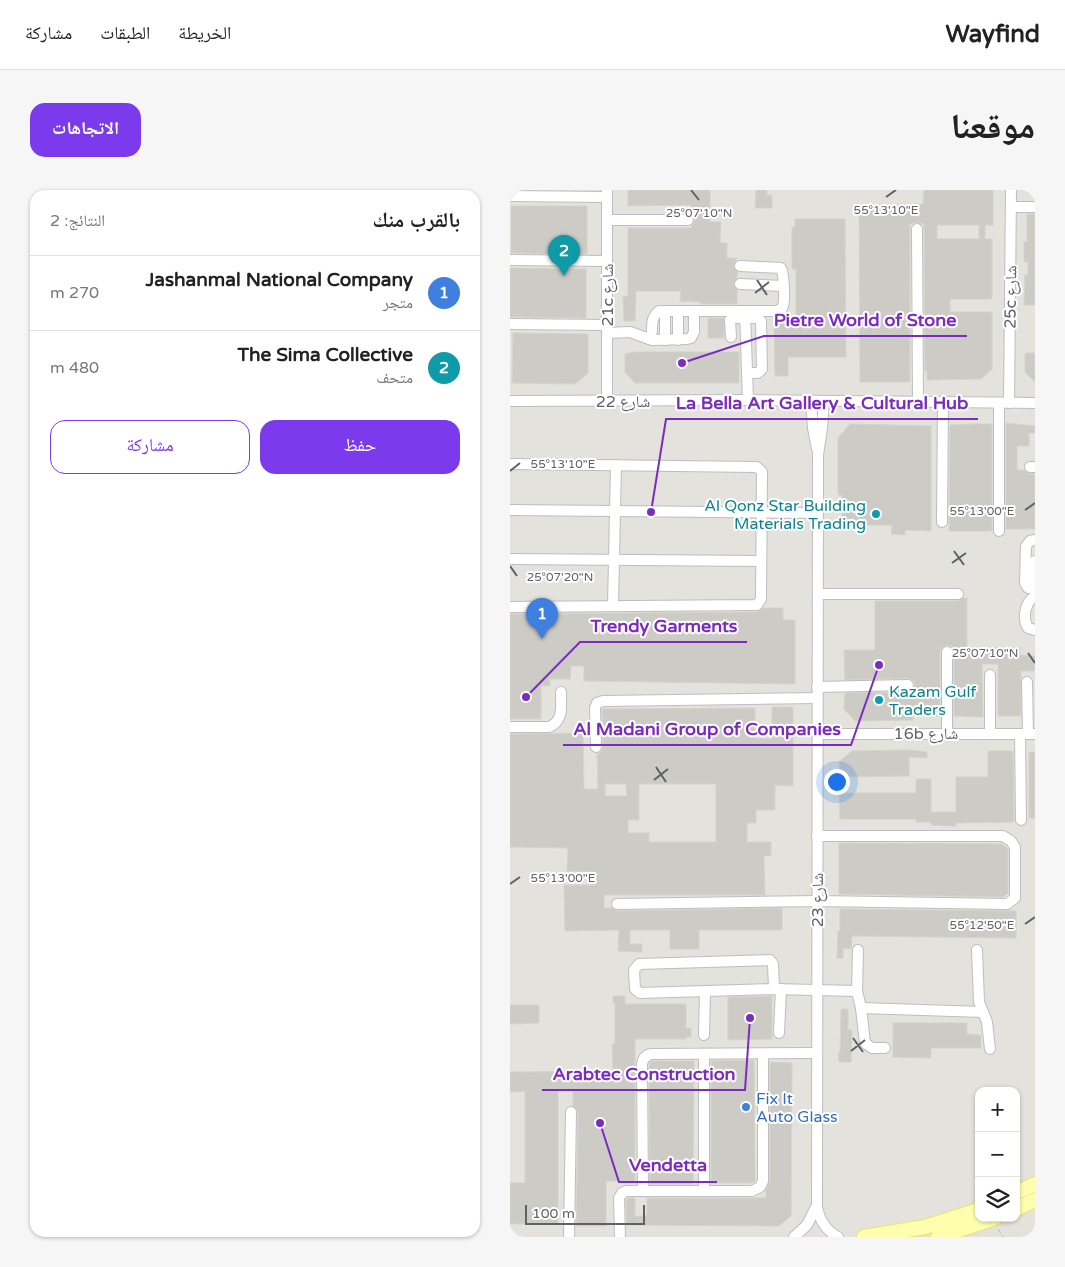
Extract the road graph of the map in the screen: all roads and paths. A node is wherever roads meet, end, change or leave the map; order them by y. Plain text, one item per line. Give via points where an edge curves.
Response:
1 (1011, 190) edge
2 (607, 193) edge
3 (510, 196) edge
4 (1011, 207) junction
5 (1035, 207) edge
6 (607, 220) junction
7 (688, 220) dead end
8 (917, 229) dead end
9 (510, 260) edge
10 (607, 261) junction
11 (740, 266) dead end
12 (740, 284) dead end
13 (783, 286) junction
14 (665, 311) junction
15 (678, 311) junction
16 (694, 311) junction
17 (745, 314) junction
18 (510, 324) edge
19 (762, 328) junction
20 (607, 329) junction
21 (745, 329) junction
22 (649, 339) junction
23 (665, 340) junction
24 (678, 340) junction
25 (747, 373) junction
26 (748, 400) junction
27 (510, 401) edge
28 (607, 401) junction
29 (811, 401) junction
30 (824, 401) junction
31 (918, 402) junction
32 (943, 402) junction
33 (1004, 403) junction
34 (1035, 403) edge
35 (818, 455) junction
36 (510, 464) edge
37 (616, 465) junction
38 (510, 510) edge
39 (615, 511) junction
40 (762, 512) junction
41 (818, 513) junction
42 (942, 522) dead end
43 (999, 531) dead end
44 (1035, 540) edge
45 (510, 559) edge
46 (615, 560) junction
47 (762, 561) junction
48 (1035, 561) edge
49 (818, 594) junction
50 (958, 594) dead end
51 (1033, 596) edge
52 (613, 606) junction
53 (510, 607) edge
54 (1030, 615) edge
55 (1035, 630) edge
56 (947, 652) dead end
57 (990, 675) dead end
58 (1027, 682) dead end
59 (908, 685) dead end
60 (817, 687) junction
61 (561, 692) dead end
62 (817, 698) junction
63 (510, 727) edge
64 (947, 733) junction
65 (817, 734) junction
66 (990, 734) junction
67 (1028, 734) edge
68 (596, 747) dead end
69 (1021, 820) dead end
70 (817, 836) junction
71 (817, 901) junction
72 (617, 904) dead end
73 (858, 950) dead end
74 (977, 950) dead end
75 (777, 989) junction
76 (816, 990) junction
77 (704, 991) junction
78 (857, 991) junction
79 (861, 1008) junction
80 (983, 1012) junction
81 (779, 1033) dead end
82 (704, 1035) dead end
83 (885, 1048) dead end
84 (990, 1048) dead end
85 (704, 1054) junction
86 (763, 1054) junction
87 (816, 1054) junction
88 (571, 1112) dead end
89 (1035, 1184) edge
90 (643, 1191) junction
91 (704, 1191) junction
92 (1020, 1191) edge
93 (1035, 1200) edge
94 (817, 1206) junction
95 (1020, 1207) edge
96 (975, 1211) edge
97 (983, 1222) edge
98 (569, 1237) edge
99 (620, 1237) edge
100 (794, 1237) edge
101 (838, 1237) edge
102 (864, 1237) edge
103 (938, 1237) edge

1 - 4 street, 25c شارع
2 - 3 street
2 - 6 street, 21c شارع
4 - 5 street
4 - 33 street, 25c شارع
6 - 7 street
6 - 10 street, 21c شارع
8 - 31 street
9 - 10 street
10 - 20 street, 21c شارع
11 - 13 street via 779,266 783,272
12 - 13 street
13 - 17 street via 781,309
14 - 15 street
14 - 22 street via 657,312 653,317
14 - 23 street
15 - 16 street
15 - 24 street
16 - 17 street
16 - 24 street via 693,336
17 - 19 street via 759,318
17 - 21 street
17 - 21 street via 730,320 731,334
18 - 20 street
19 - 21 street
19 - 25 street via 762,369
20 - 22 street
20 - 28 street, 21c شارع
21 - 25 street
22 - 23 street
23 - 24 street
25 - 26 street
26 - 28 street, شارع 22
26 - 29 street, شارع 22
27 - 28 street, شارع 22
29 - 30 street, شارع 22
29 - 35 street, شارع 23
30 - 31 street, شارع 22
30 - 35 street, شارع 23
31 - 32 street, شارع 22
32 - 33 street, شارع 22
32 - 42 street
33 - 34 street, شارع 22
33 - 43 street, 25c شارع
35 - 41 street, شارع 23
36 - 37 street
37 - 39 street
37 - 40 street via 757,467 762,472
38 - 39 street
39 - 40 street
39 - 46 street
40 - 41 street
40 - 47 street
41 - 49 street, شارع 23
44 - 51 street via 1026,546 1025,583
45 - 46 street
46 - 47 street
46 - 52 street
47 - 52 street via 761,599 757,605
48 - 51 street
49 - 50 street
49 - 60 street, شارع 23
51 - 54 street
52 - 53 street
54 - 55 street via 1026,626
56 - 64 street
57 - 66 street
58 - 67 street
59 - 60 street
60 - 62 street, شارع 23
61 - 63 street via 561,715 553,725
62 - 65 street, شارع 23
62 - 68 street via 600,701 595,708
64 - 65 street, 16b شارع
64 - 66 street, 16b شارع
65 - 70 street, شارع 23
66 - 67 street, 16b شارع
67 - 69 street
70 - 71 street, شارع 23
70 - 71 street via 1003,836 1013,843 1016,852 1016,893 1007,904
71 - 72 street
71 - 76 street, شارع 23
73 - 78 street
74 - 80 street via 979,1002
75 - 76 street
75 - 77 street
75 - 77 street via 770,960 639,964 634,970 638,993
75 - 81 street
76 - 78 street
76 - 87 street, شارع 23
77 - 82 street
78 - 79 street
79 - 80 street
79 - 83 street via 865,1043 872,1048
80 - 84 street via 988,1022
85 - 86 street
85 - 90 street via 651,1054 643,1059
85 - 91 street
86 - 87 street
86 - 91 street via 762,1184 752,1191
87 - 94 street, شارع 23
88 - 98 street
89 - 92 main road
90 - 91 street
90 - 99 street via 626,1191 620,1196
93 - 95 main road
94 - 100 street via 807,1225
94 - 101 street, شارع 23 via 824,1226
96 - 102 main road via 925,1227
97 - 103 main road

